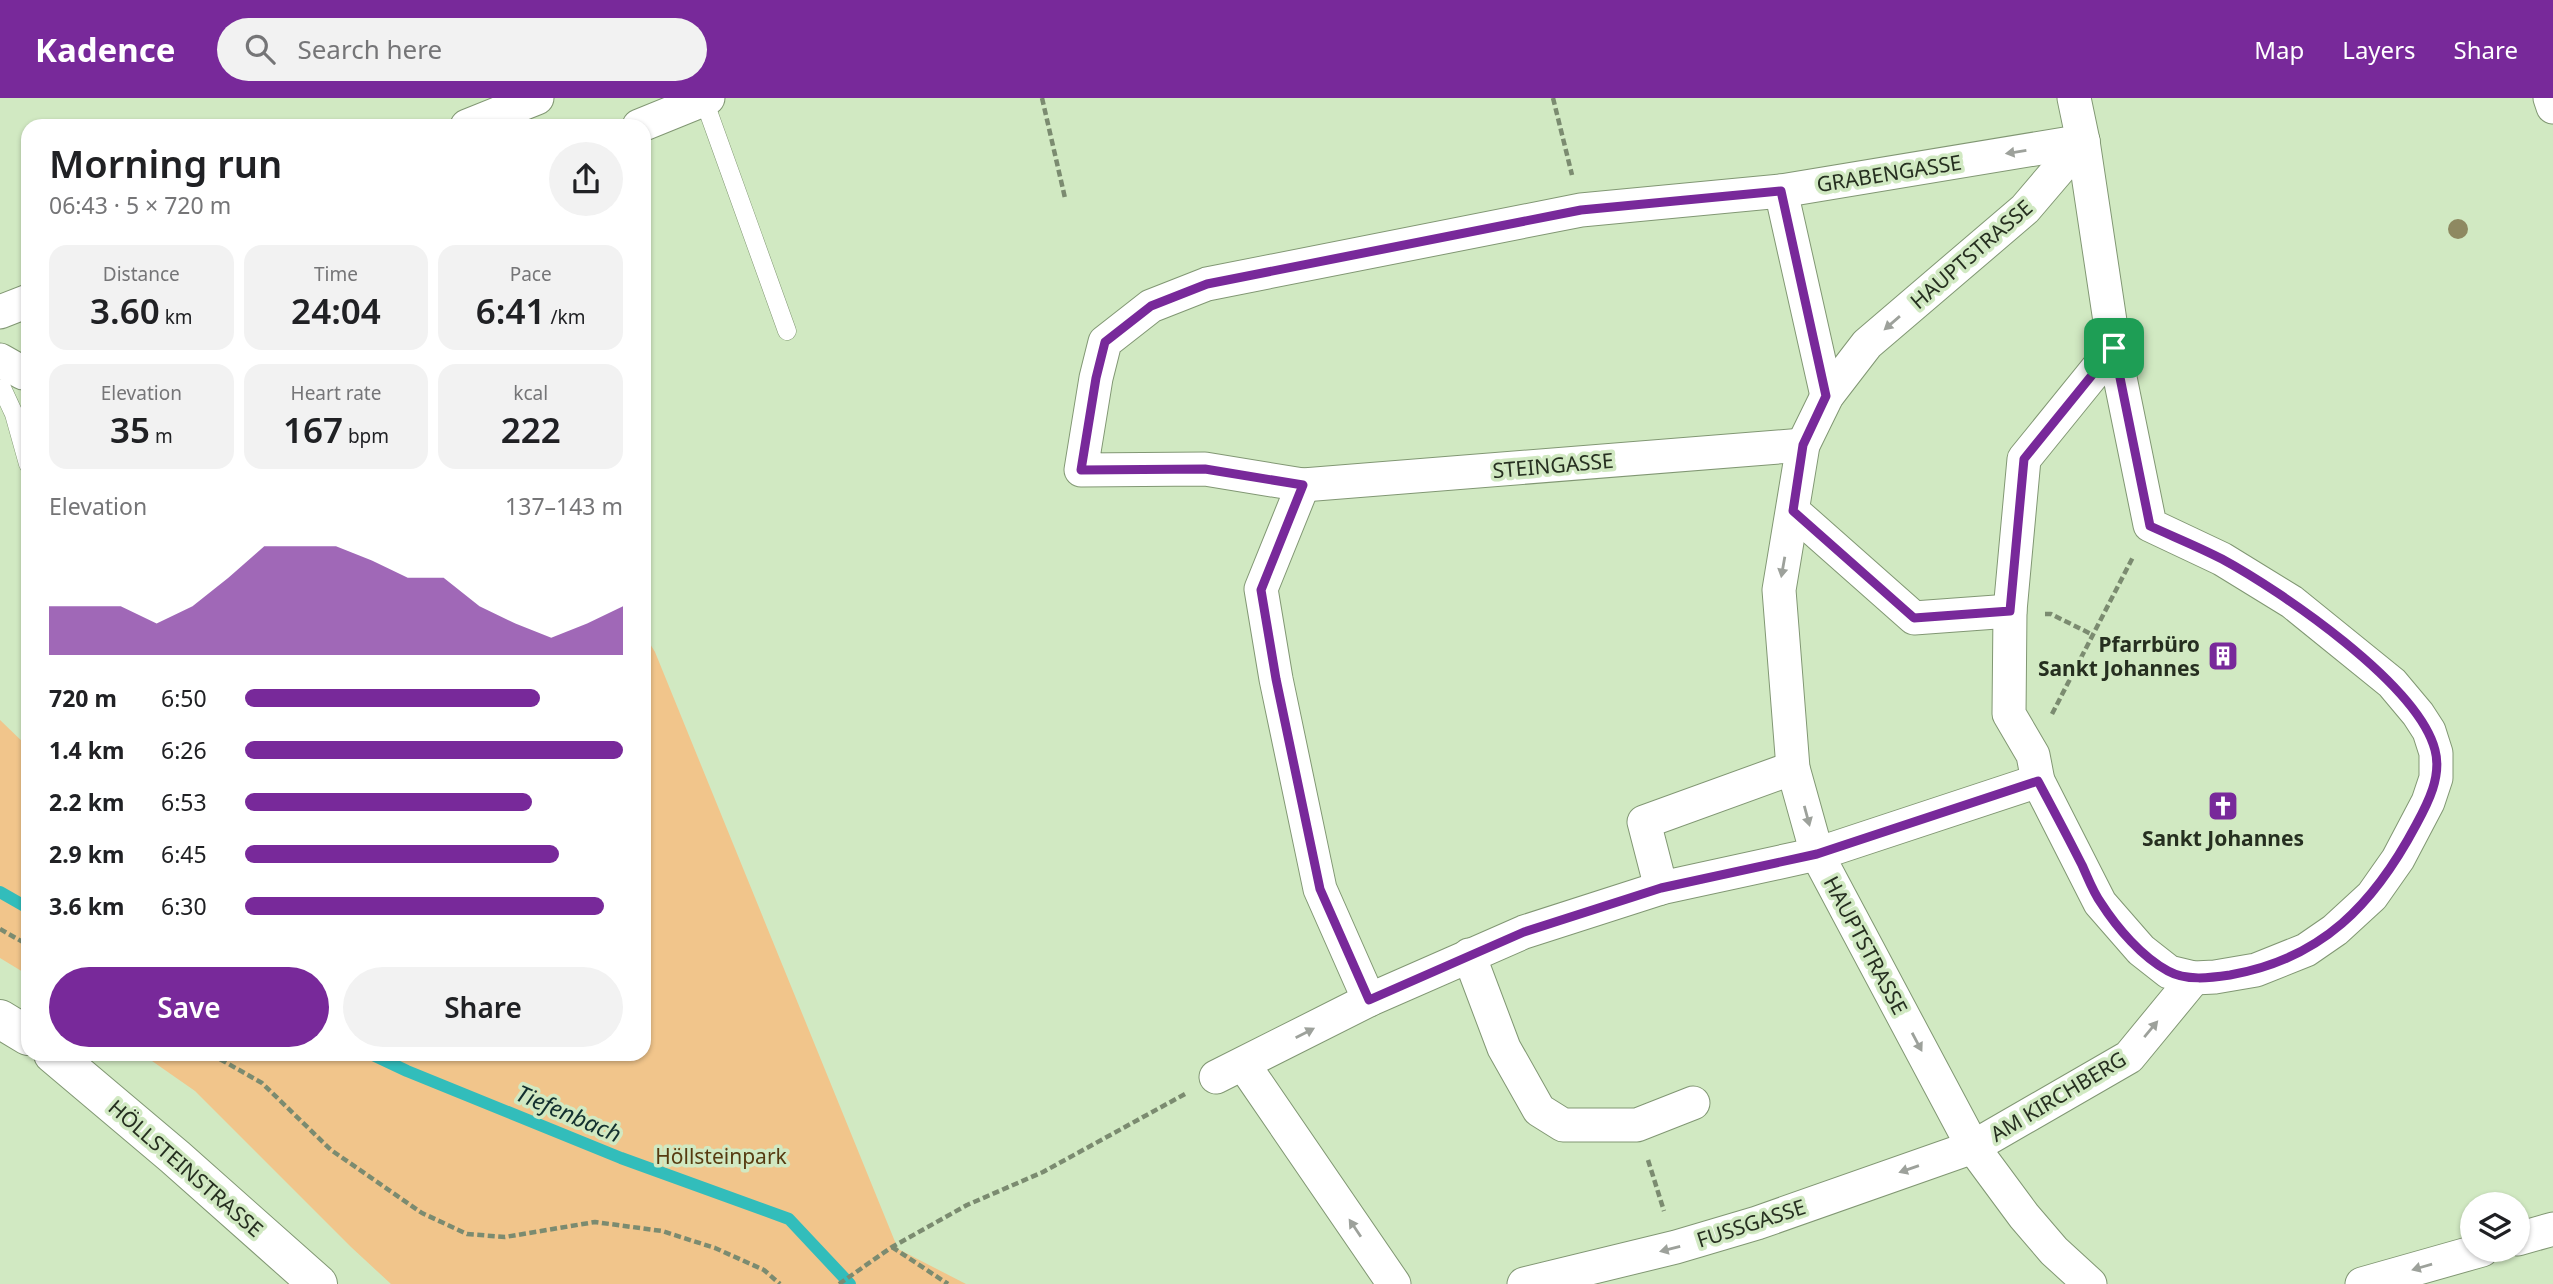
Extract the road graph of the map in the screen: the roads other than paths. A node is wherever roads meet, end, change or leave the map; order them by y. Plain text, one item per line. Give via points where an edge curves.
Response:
1 (537, 98) edge
2 (2074, 98) edge
3 (2550, 98) edge
4 (706, 99) edge
5 (2553, 107) edge
6 (484, 119) edge
7 (651, 121) edge
8 (2083, 141) junction
9 (1781, 191) junction
10 (21, 303) edge
11 (0, 312) edge
12 (787, 331) dead end
13 (2114, 348) junction
14 (11, 376) edge
15 (1826, 396) junction
16 (21, 439) edge
17 (1803, 445) junction
18 (1303, 485) junction
19 (1793, 511) junction
20 (2010, 611) junction
21 (1793, 768) junction
22 (2035, 768) junction
23 (1817, 854) junction
24 (1661, 888) junction
25 (1469, 955) junction
26 (2194, 978) junction
27 (1369, 1000) junction
28 (0, 1019) edge
29 (21, 1032) edge
30 (61, 1061) edge
31 (1693, 1103) dead end
32 (1973, 1147) junction
33 (2553, 1229) edge
34 (2530, 1236) edge
35 (2460, 1256) edge
36 (317, 1284) edge
37 (1394, 1284) edge
38 (1524, 1284) edge
39 (2090, 1284) edge
40 (2362, 1284) edge

1 - 6 street
2 - 8 street
3 - 5 street
4 - 7 street
4 - 12 lane
8 -> 9 street, GRABENGASSE
8 - 13 street
8 -> 15 street, HAUPTSTRASSE via 2025,209 1867,344
9 - 15 street
9 - 18 street, GRABENGASSE via 1581,210 1207,284 1151,306 1105,342 1081,470 1205,469
10 - 11 street
13 - 20 street via 2024,459
13 - 26 street via 2150,526 2222,559 2292,602 2392,683 2429,731 2436,753 2436,779 2428,803 2398,859 2354,913 2306,950 2256,970
14 - 16 lane
15 - 17 street, HAUPTSTRASSE
17 - 18 street, STEINGASSE
17 - 19 street, HAUPTSTRASSE
18 - 27 street via 1261,590 1320,889
19 - 20 street via 1914,618
19 -> 21 street, HAUPTSTRASSE via 1779,590
20 - 22 street via 2009,714
21 -> 23 street, HAUPTSTRASSE
21 - 24 street via 1644,822
22 - 23 street
22 - 26 street via 2100,903 2141,950 2169,972
23 - 24 street
23 -> 32 street, HAUPTSTRASSE
24 - 25 street via 1524,932
25 - 27 street
25 - 31 street via 1504,1048 1539,1110 1563,1125 1637,1125
32 -> 26 street, AM KIRCHBERG via 2129,1057
37 -> 27 street via 1230,1071
28 - 29 street
30 - 36 street, HÖLLSTEINSTRASSE
32 -> 38 street, FUSSGASSE via 1756,1223
32 - 39 street, HAUPTSTRASSE via 2024,1216
33 - 34 street
35 -> 40 street

